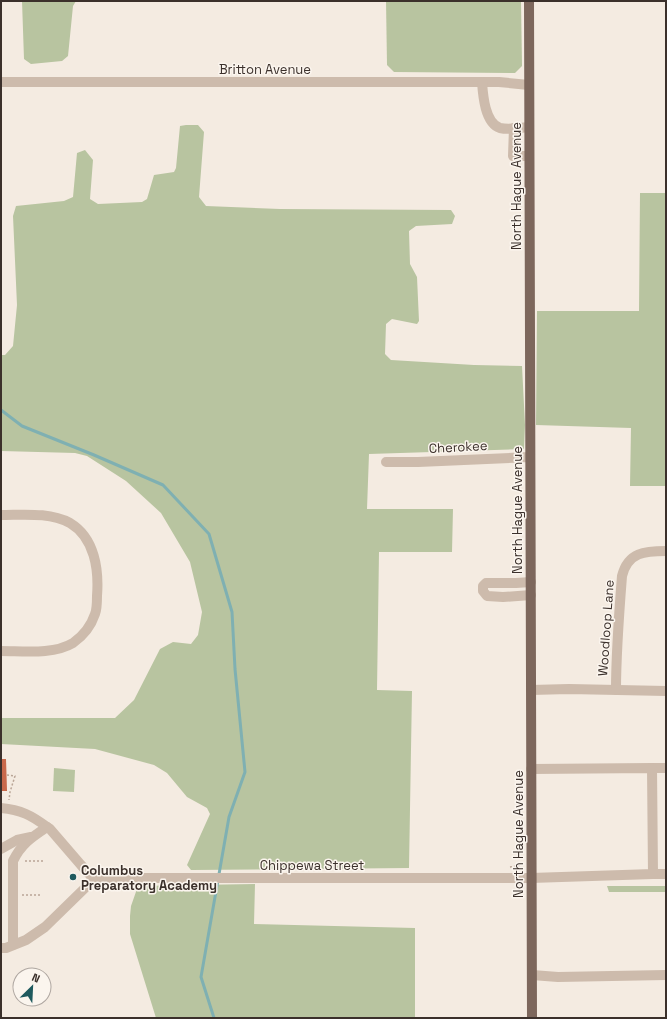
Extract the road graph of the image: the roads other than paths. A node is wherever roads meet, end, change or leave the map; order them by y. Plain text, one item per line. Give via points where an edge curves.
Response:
1 (528, 1) edge
2 (1, 82) edge
3 (482, 82) junction
4 (529, 85) junction
5 (529, 127) junction
6 (514, 128) junction
7 (529, 156) junction
8 (530, 457) junction
9 (386, 462) dead end
10 (1, 515) edge
11 (666, 551) edge
12 (531, 582) junction
13 (531, 595) junction
14 (1, 651) edge
15 (531, 690) junction
16 (616, 690) junction
17 (666, 691) edge
18 (531, 768) junction
19 (652, 768) junction
20 (666, 768) edge
21 (5, 809) edge
22 (47, 827) junction
23 (31, 837) junction
24 (1, 849) edge
25 (653, 874) junction
26 (666, 874) edge
27 (93, 878) junction
28 (531, 878) junction
29 (13, 945) junction
30 (1, 948) edge
31 (666, 975) edge
32 (532, 976) junction
33 (532, 1018) edge

1 - 4 main road, North Hague Avenue
2 - 3 street, Britton Avenue
3 - 4 street, Britton Avenue
3 - 6 street via 484,101 493,124 499,128
4 - 5 main road, North Hague Avenue
5 - 6 street
5 - 7 main road, North Hague Avenue
6 - 7 street via 513,156
7 - 8 main road, North Hague Avenue
8 - 9 street, Cherokee
8 - 12 main road, North Hague Avenue
10 - 14 street via 45,515 70,524 89,543 94,554 98,589 95,614 90,625 72,643 48,651
11 - 16 street, Woodloop Lane via 636,555 624,568 616,654
12 - 13 main road, North Hague Avenue
12 - 13 street via 486,583 483,586 487,596
13 - 15 main road, North Hague Avenue
15 - 16 street
15 - 18 main road, North Hague Avenue
16 - 17 street
18 - 19 street
18 - 28 main road, North Hague Avenue
19 - 20 street
19 - 25 street
21 - 22 street via 26,813
22 - 23 street
22 - 27 street
23 - 24 street via 18,840
23 - 29 street via 13,861
25 - 26 street, Chippewa Street
25 - 28 street, Chippewa Street
27 - 28 street, Chippewa Street
27 - 29 street via 45,927 26,940
28 - 32 main road, North Hague Avenue
29 - 30 street
31 - 32 street
32 - 33 main road, North Hague Avenue

